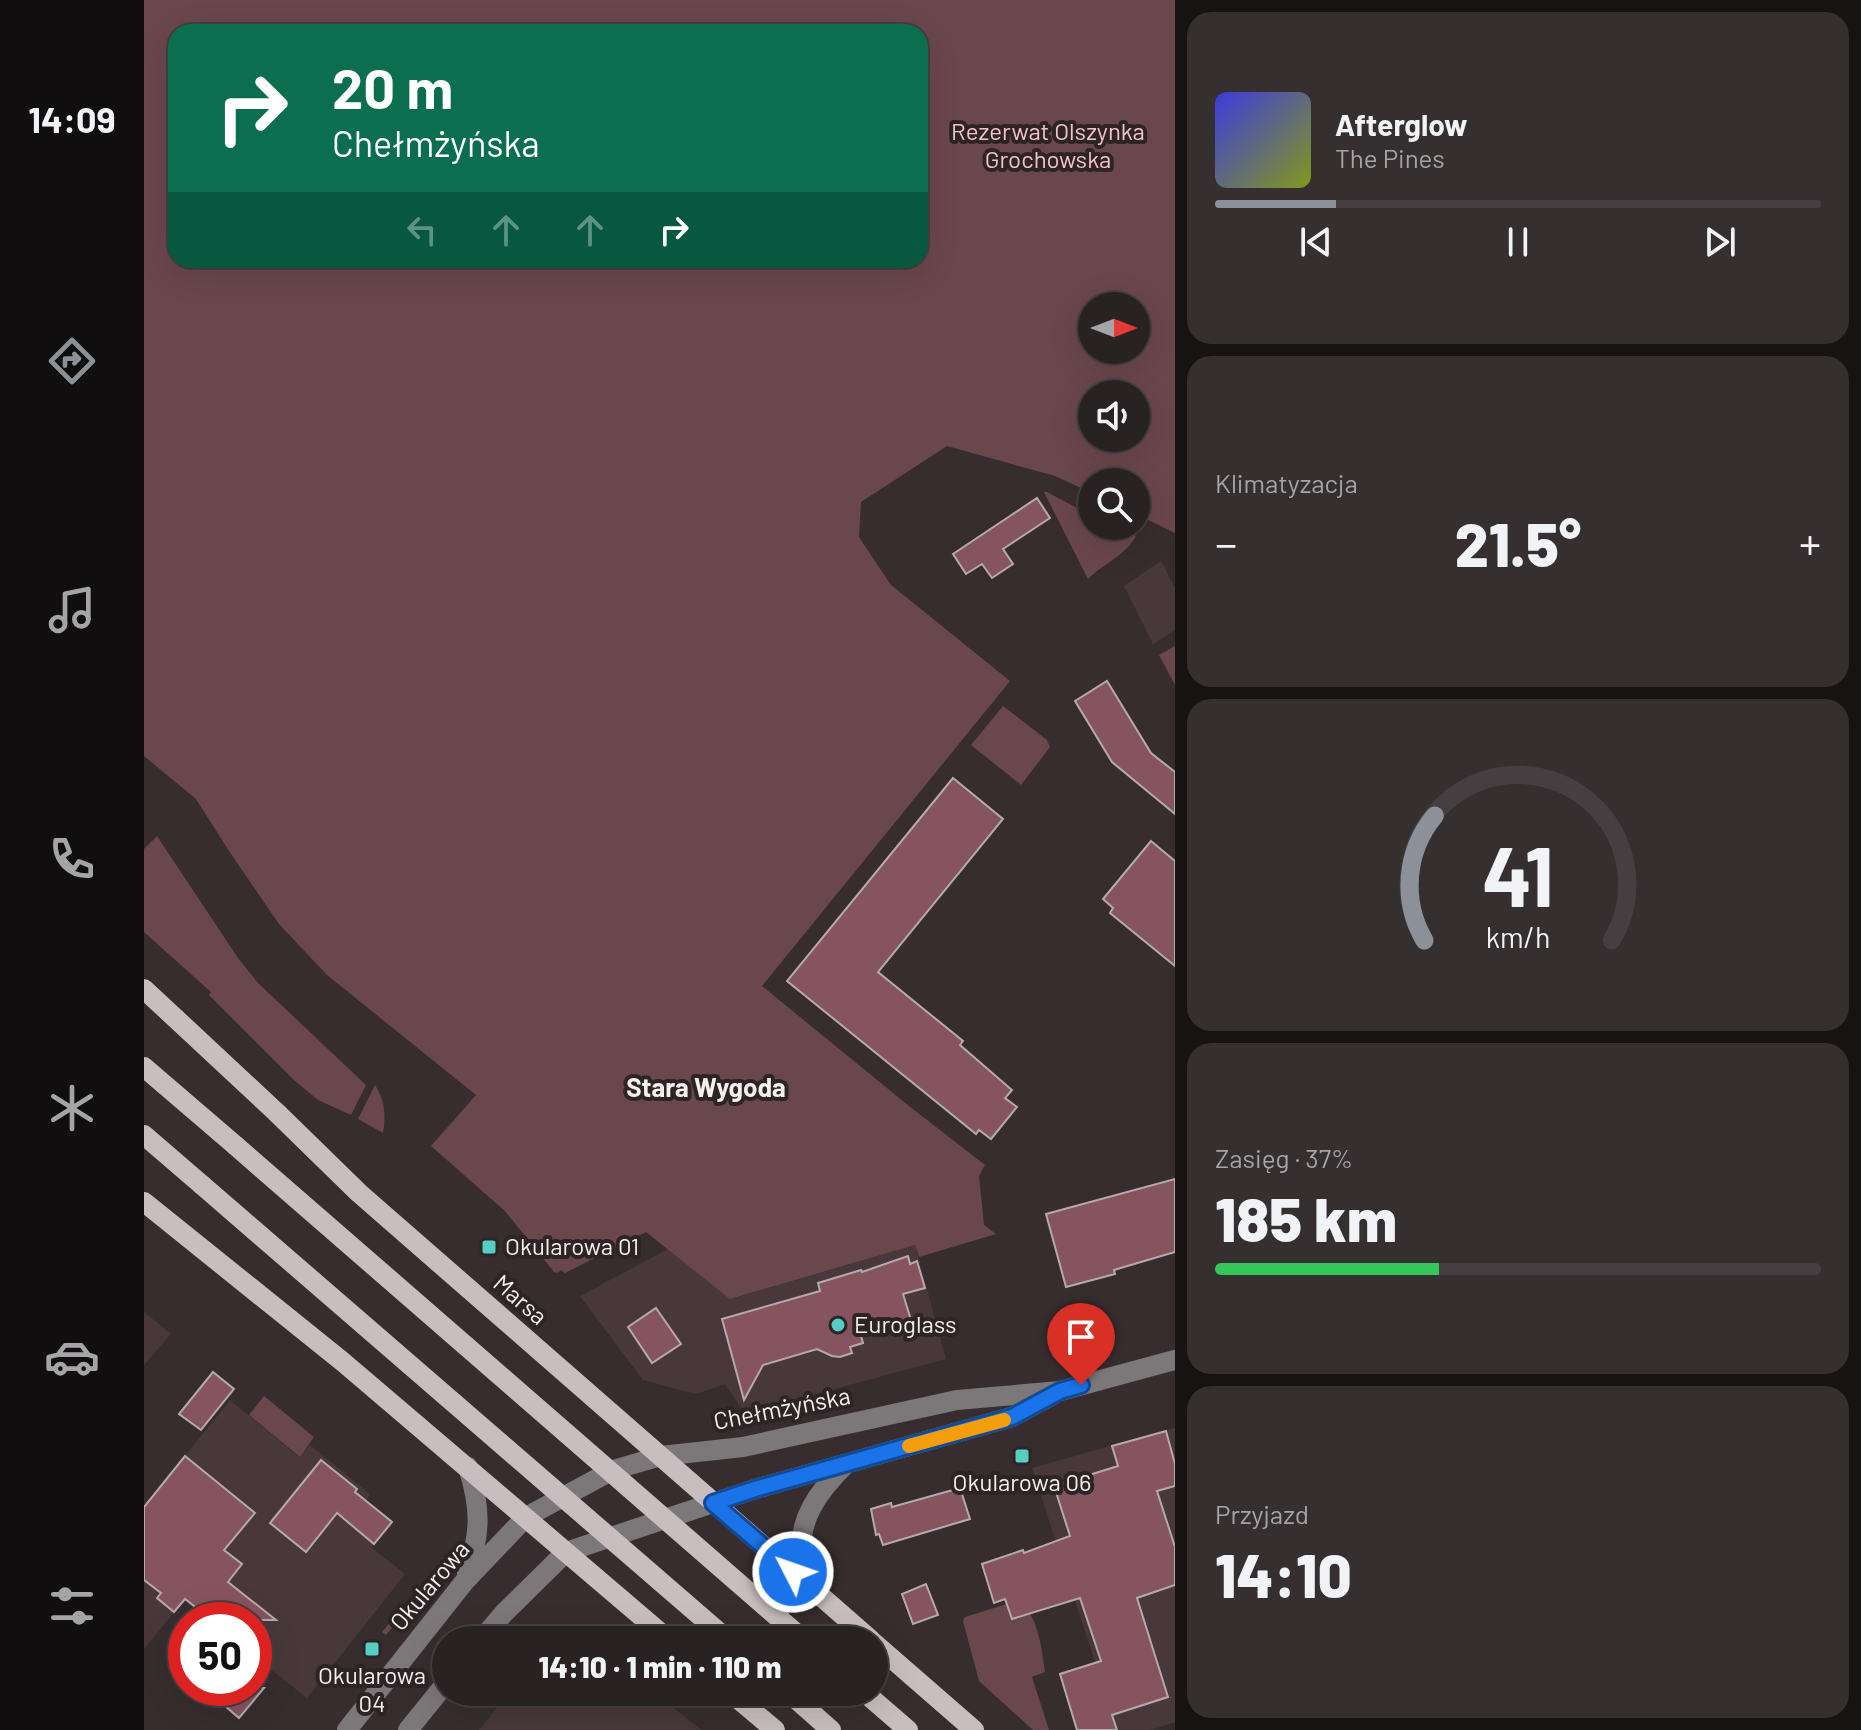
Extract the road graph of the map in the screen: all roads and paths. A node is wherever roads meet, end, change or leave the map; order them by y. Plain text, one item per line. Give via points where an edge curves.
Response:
1 (144, 989) edge
2 (144, 1067) edge
3 (144, 1135) edge
4 (144, 1202) edge
5 (1175, 1360) edge
6 (1060, 1391) junction
7 (661, 1456) junction
8 (846, 1463) junction
9 (468, 1467) junction
10 (713, 1503) junction
11 (526, 1517) junction
12 (566, 1552) junction
13 (465, 1581) junction
14 (811, 1588) junction
15 (493, 1626) edge
16 (653, 1626) edge
17 (712, 1626) edge
18 (788, 1626) edge
19 (854, 1626) edge
20 (888, 1656) edge
21 (432, 1700) edge
22 (747, 1706) edge
23 (804, 1706) edge
24 (880, 1706) edge
25 (347, 1730) edge
26 (408, 1730) edge
27 (775, 1730) edge
28 (831, 1730) edge
29 (908, 1730) edge
30 (974, 1730) edge

1 - 7 main road, Marsa via 359,1193
2 - 18 main road, bridge
3 - 17 main road, bridge
4 - 9 main road
5 - 6 street, Chełmżyńska
6 - 7 street, Chełmżyńska via 957,1400 743,1447
6 - 8 street, Chełmżyńska via 1012,1417
7 - 10 main road, Marsa
7 - 11 street, Chełmżyńska via 613,1470
8 - 10 street, Chełmżyńska
8 - 14 street via 824,1486 803,1527 802,1556
9 - 11 main road
9 - 13 street via 479,1517
10 - 12 street, Chełmżyńska
10 - 14 main road, Marsa
11 - 12 main road
11 - 13 street, Okularowa
12 - 15 street
12 - 16 main road
13 - 25 street, Okularowa
14 - 19 main road, Marsa
20 - 30 main road, Marsa
21 - 26 street
22 - 27 main road
23 - 28 main road
24 - 29 main road

